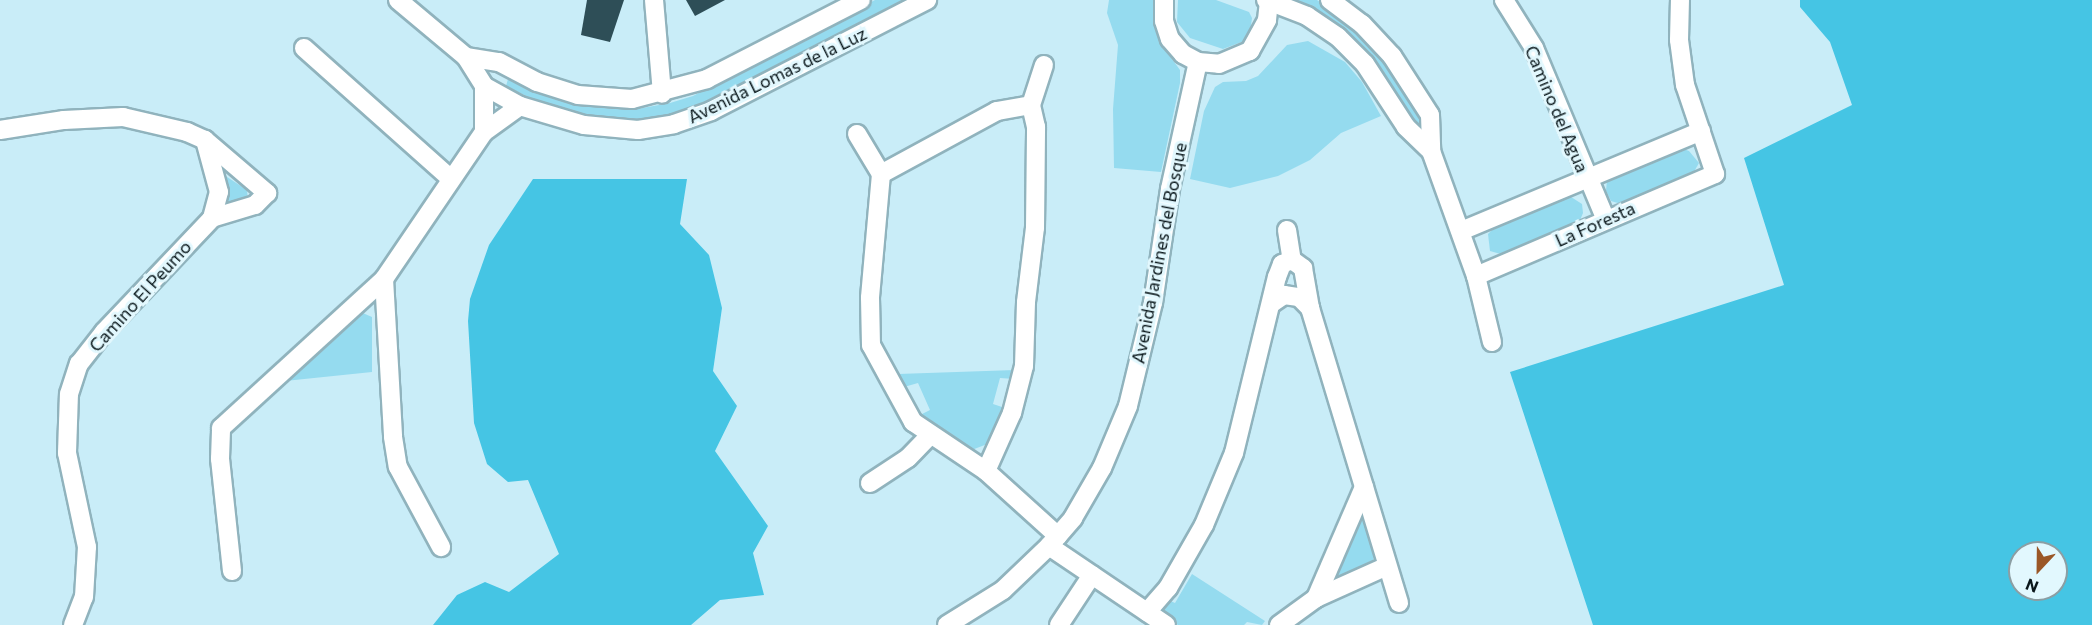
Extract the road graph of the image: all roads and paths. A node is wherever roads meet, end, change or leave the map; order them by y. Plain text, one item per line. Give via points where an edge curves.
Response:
1 (398, 0) edge
2 (654, 0) edge
3 (861, 0) edge
4 (927, 0) edge
5 (1164, 0) edge
6 (1268, 0) edge
7 (1330, 0) edge
8 (1504, 0) edge
9 (1680, 0) edge
10 (304, 48) dead end
11 (466, 57) junction
12 (1198, 62) junction
13 (1044, 65) dead end
14 (484, 86) junction
15 (662, 94) junction
16 (1031, 105) junction
17 (520, 106) junction
18 (0, 130) edge
19 (1701, 131) junction
20 (484, 132) junction
21 (857, 135) dead end
22 (205, 140) junction
23 (1431, 151) junction
24 (881, 174) junction
25 (451, 179) junction
26 (1587, 179) junction
27 (212, 218) junction
28 (1605, 220) junction
29 (1287, 230) dead end
30 (1461, 231) junction
31 (1292, 260) junction
32 (1476, 276) junction
33 (384, 279) junction
34 (1271, 304) junction
35 (1310, 308) junction
36 (1492, 342) dead end
37 (930, 435) junction
38 (986, 471) junction
39 (870, 483) dead end
40 (1364, 487) junction
41 (1054, 541) junction
42 (441, 547) dead end
43 (1385, 567) junction
44 (232, 571) dead end
45 (1092, 575) junction
46 (1316, 598) junction
47 (1399, 603) dead end
48 (1147, 612) junction
49 (72, 625) edge
50 (946, 625) edge
51 (1059, 625) edge
52 (1166, 625) edge
53 (1279, 625) edge

1 - 11 street, Avenida Lomas de la Luz
2 - 15 street
3 - 15 street, Avenida Lomas de la Luz via 707,79
4 - 17 street, Avenida Lomas de la Luz via 711,111 674,124 638,130 600,128
5 - 12 street via 1164,21 1170,39 1183,54
6 - 12 street via 1260,38 1250,51 1219,64
6 - 23 street via 1307,16 1338,37 1365,64 1406,127
7 - 23 street via 1376,38 1414,87 1430,115
8 - 26 street, Camino del Agua via 1534,48
9 - 19 street via 1678,40 1685,85
10 - 25 street
11 - 14 street, Avenida Lomas de la Luz
11 - 15 street, Avenida Lomas de la Luz via 499,62 537,82 578,95 611,100
12 - 41 street, Avenida Jardines del Bosque via 1170,189 1153,303 1128,406 1102,468
13 - 16 street
14 - 17 street, Avenida Lomas de la Luz
14 - 20 street
16 - 24 street via 997,111
16 - 38 street via 1036,127 1035,218 1024,366 1012,413
17 - 20 street
18 - 22 street via 64,120 123,117 169,125
19 - 26 street
19 - 28 street, La Foresta via 1715,174
20 - 25 street
21 - 24 street
22 - 27 street via 219,192
22 - 27 street, Camino El Peumo via 267,193 255,205
23 - 30 street
24 - 37 street via 870,298 871,345 913,422
25 - 33 street
26 - 28 street, Camino del Agua
26 - 30 street
27 - 49 street, Camino El Peumo via 104,332 79,364 72,384 65,415 67,453 87,547 84,597
28 - 32 street, La Foresta
29 - 31 street
30 - 32 street
31 - 34 street via 1281,264
31 - 35 street via 1303,268
32 - 36 street
33 - 42 street via 398,467
33 - 44 street via 221,428 220,459
34 - 35 street via 1284,295 1299,297
34 - 48 street via 1234,453 1204,525 1168,588
35 - 40 street
37 - 38 street
37 - 39 street via 908,458
38 - 41 street
40 - 43 street
40 - 46 street
41 - 45 street
41 - 50 street, Avenida Jardines del Bosque via 1003,590
43 - 46 street
43 - 47 street
45 - 48 street
45 - 51 street
46 - 53 street
48 - 52 street

